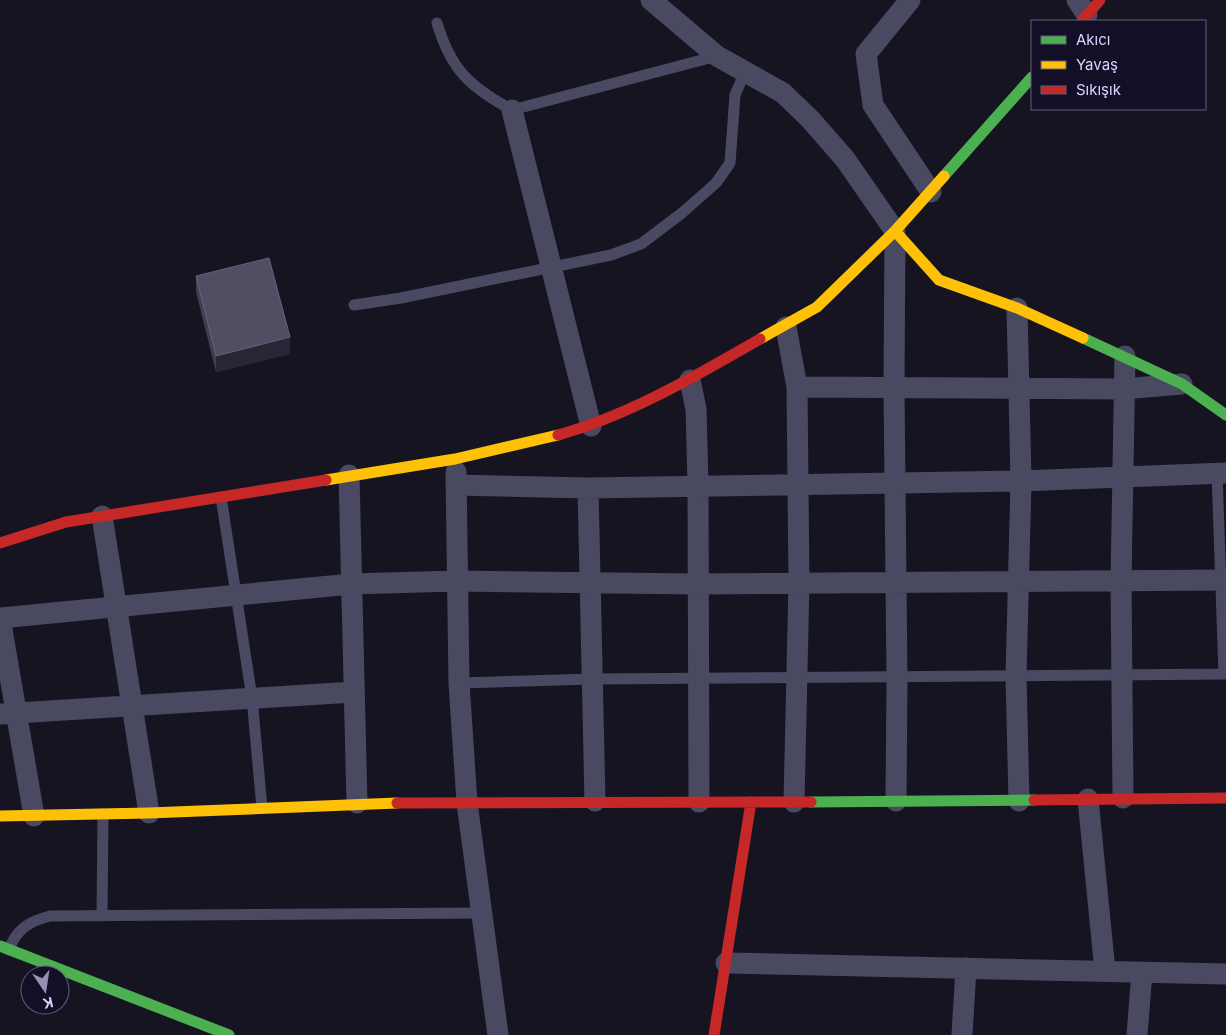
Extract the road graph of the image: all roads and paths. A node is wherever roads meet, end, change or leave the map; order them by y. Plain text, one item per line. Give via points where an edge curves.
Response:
1 (651, 0) edge
2 (910, 0) edge
3 (437, 22) dead end
4 (717, 56) junction
5 (745, 72) junction
6 (1031, 78) edge
7 (512, 110) junction
8 (931, 192) junction
9 (896, 231) junction
10 (552, 266) junction
11 (354, 305) dead end
12 (1017, 308) junction
13 (786, 327) junction
14 (1125, 356) junction
15 (690, 380) junction
16 (1182, 384) junction
17 (797, 386) junction
18 (894, 388) junction
19 (1019, 389) junction
20 (1123, 389) junction
21 (1226, 415) edge
22 (591, 426) junction
23 (455, 459) junction
24 (1222, 473) edge
25 (349, 475) junction
26 (1122, 478) junction
27 (1021, 481) junction
28 (894, 482) junction
29 (798, 484) junction
30 (458, 485) junction
31 (698, 485) junction
32 (588, 488) junction
33 (221, 496) junction
34 (102, 516) junction
35 (0, 543) edge
36 (1223, 580) edge
37 (456, 581) junction
38 (1121, 581) junction
39 (590, 582) junction
40 (799, 582) junction
41 (1018, 582) junction
42 (895, 583) junction
43 (351, 584) junction
44 (697, 584) junction
45 (237, 595) junction
46 (117, 605) junction
47 (0, 618) edge
48 (1225, 674) edge
49 (1122, 676) junction
50 (1016, 677) junction
51 (897, 678) junction
52 (592, 679) junction
53 (700, 679) junction
54 (797, 679) junction
55 (459, 683) junction
56 (354, 692) junction
57 (252, 698) junction
58 (133, 705) junction
59 (8, 713) edge
60 (1123, 798) junction
61 (1226, 798) edge
62 (1088, 799) junction
63 (1019, 801) junction
64 (595, 802) junction
65 (699, 802) junction
66 (750, 802) junction
67 (794, 802) junction
68 (896, 802) junction
69 (357, 803) junction
70 (467, 804) junction
71 (262, 808) junction
72 (149, 813) junction
73 (103, 814) junction
74 (0, 816) edge
75 (34, 816) junction
76 (482, 913) junction
77 (102, 916) junction
78 (4, 948) edge
79 (726, 963) junction
80 (966, 968) junction
81 (1105, 971) junction
82 (1142, 972) junction
83 (1226, 974) edge
84 (230, 1035) edge
85 (498, 1035) edge
86 (714, 1035) edge
87 (962, 1035) edge
88 (1137, 1035) edge

1 - 4 street
2 - 8 street via 866,54 873,104
3 - 7 lane via 444,47 459,72 485,95
4 - 5 street
4 - 7 lane
5 - 9 street via 783,94 810,119 845,158
5 - 10 lane via 735,96 730,163 716,183 682,214 640,244 611,254
6 - 8 street
7 - 10 street
8 - 9 street
9 - 12 street via 940,280
9 - 13 street via 817,308
9 - 18 street
10 - 11 lane
10 - 22 street
12 - 14 street
12 - 19 street
13 - 15 street
13 - 17 street
14 - 16 street
14 - 20 street
15 - 22 street
15 - 31 street via 696,410
16 - 20 street
16 - 21 street
17 - 18 street
17 - 29 street
18 - 19 street
18 - 28 street
19 - 20 street
19 - 27 street
20 - 26 street
22 - 23 street
23 - 25 street
23 - 30 street
24 - 26 street
24 - 36 lane
25 - 33 street
25 - 43 street
26 - 27 street
26 - 38 street
27 - 28 street
27 - 41 street
28 - 29 street
28 - 42 street
29 - 31 street
29 - 40 street
30 - 32 street
30 - 37 street
31 - 32 street
31 - 44 street
32 - 39 street
33 - 34 street
33 - 45 lane
34 - 35 street via 66,522
34 - 46 street
36 - 38 street
36 - 48 lane
37 - 39 street
37 - 43 street
37 - 55 street
38 - 41 street
38 - 49 street
39 - 44 street
39 - 52 street
40 - 42 street
40 - 44 street
40 - 54 street
41 - 42 street
41 - 50 street
42 - 51 street
43 - 45 street
43 - 56 street
44 - 53 street
45 - 46 street
45 - 57 lane
46 - 47 street
46 - 58 street
47 - 59 street
48 - 49 lane
49 - 50 lane
49 - 60 street
50 - 51 lane
50 - 63 street
51 - 54 lane
51 - 68 street
52 - 53 lane
52 - 55 lane
52 - 64 street
53 - 54 lane
53 - 65 street
54 - 67 street
55 - 70 street
56 - 57 street
56 - 69 street
57 - 58 street
57 - 71 lane
58 - 59 street
58 - 72 street
59 - 75 street
60 - 61 street
60 - 62 street
62 - 63 street
62 - 81 street
63 - 68 street
64 - 65 street
64 - 70 street
65 - 66 street
66 - 67 street
66 - 79 street
67 - 68 street
69 - 70 street
69 - 71 street
70 - 76 street
71 - 72 street
72 - 73 street
73 - 75 street
73 - 77 lane
74 - 75 street
76 - 77 lane
76 - 85 street
77 - 78 lane via 41,918 18,932
78 - 84 street
79 - 80 street
79 - 86 street
80 - 81 street
80 - 87 street
81 - 82 street
82 - 83 street
82 - 88 street

